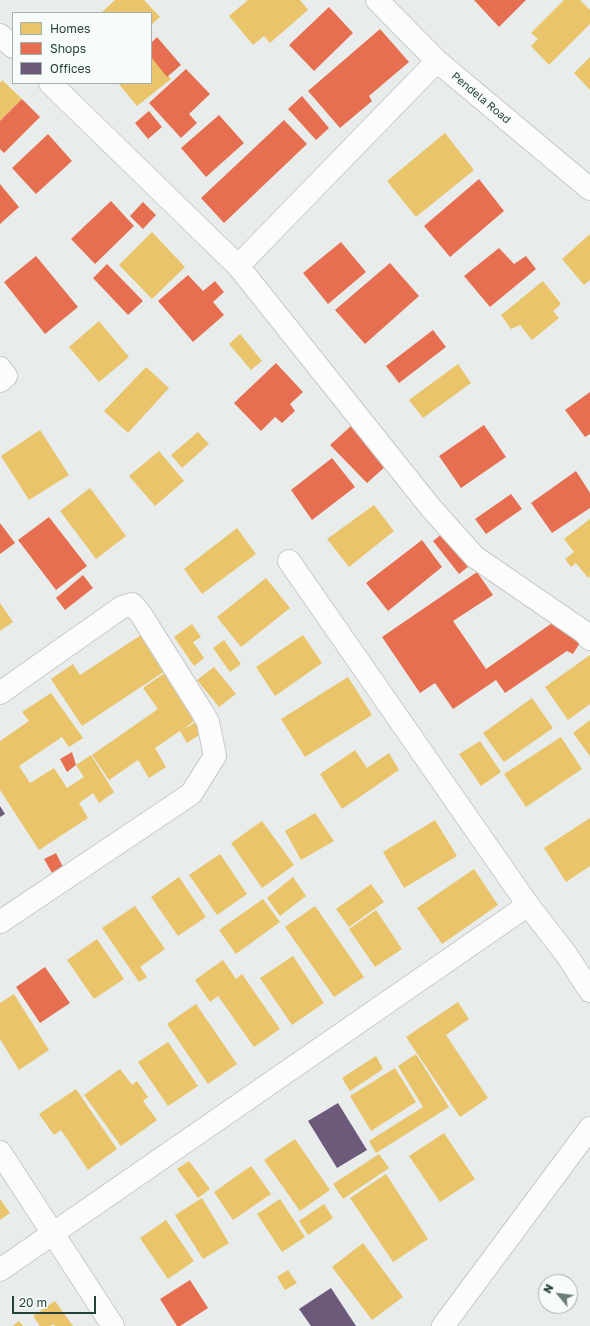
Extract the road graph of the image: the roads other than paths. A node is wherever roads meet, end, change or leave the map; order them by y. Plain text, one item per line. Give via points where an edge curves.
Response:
1 (378, 0) edge
2 (0, 35) edge
3 (12, 46) edge
4 (437, 61) junction
5 (51, 84) edge
6 (590, 189) edge
7 (238, 266) junction
8 (0, 368) edge
9 (0, 381) edge
10 (289, 561) dead end
11 (590, 639) edge
12 (0, 693) edge
13 (528, 905) junction
14 (0, 922) edge
15 (590, 991) edge
16 (590, 1128) edge
17 (0, 1152) edge
18 (53, 1234) junction
19 (0, 1270) edge
20 (113, 1326) edge
21 (443, 1326) edge

1 - 4 street, Pendela Road
2 - 3 street
4 - 6 street, Pendela Road
4 - 7 street
5 - 7 street
7 - 11 street via 431,508 475,556 584,632
8 - 9 street via 6,376
10 - 13 street
12 - 14 street via 122,607 132,604 208,722 215,756 190,794
13 - 15 street via 566,954
13 - 18 street
16 - 21 street
17 - 18 street
18 - 19 street
18 - 20 street

